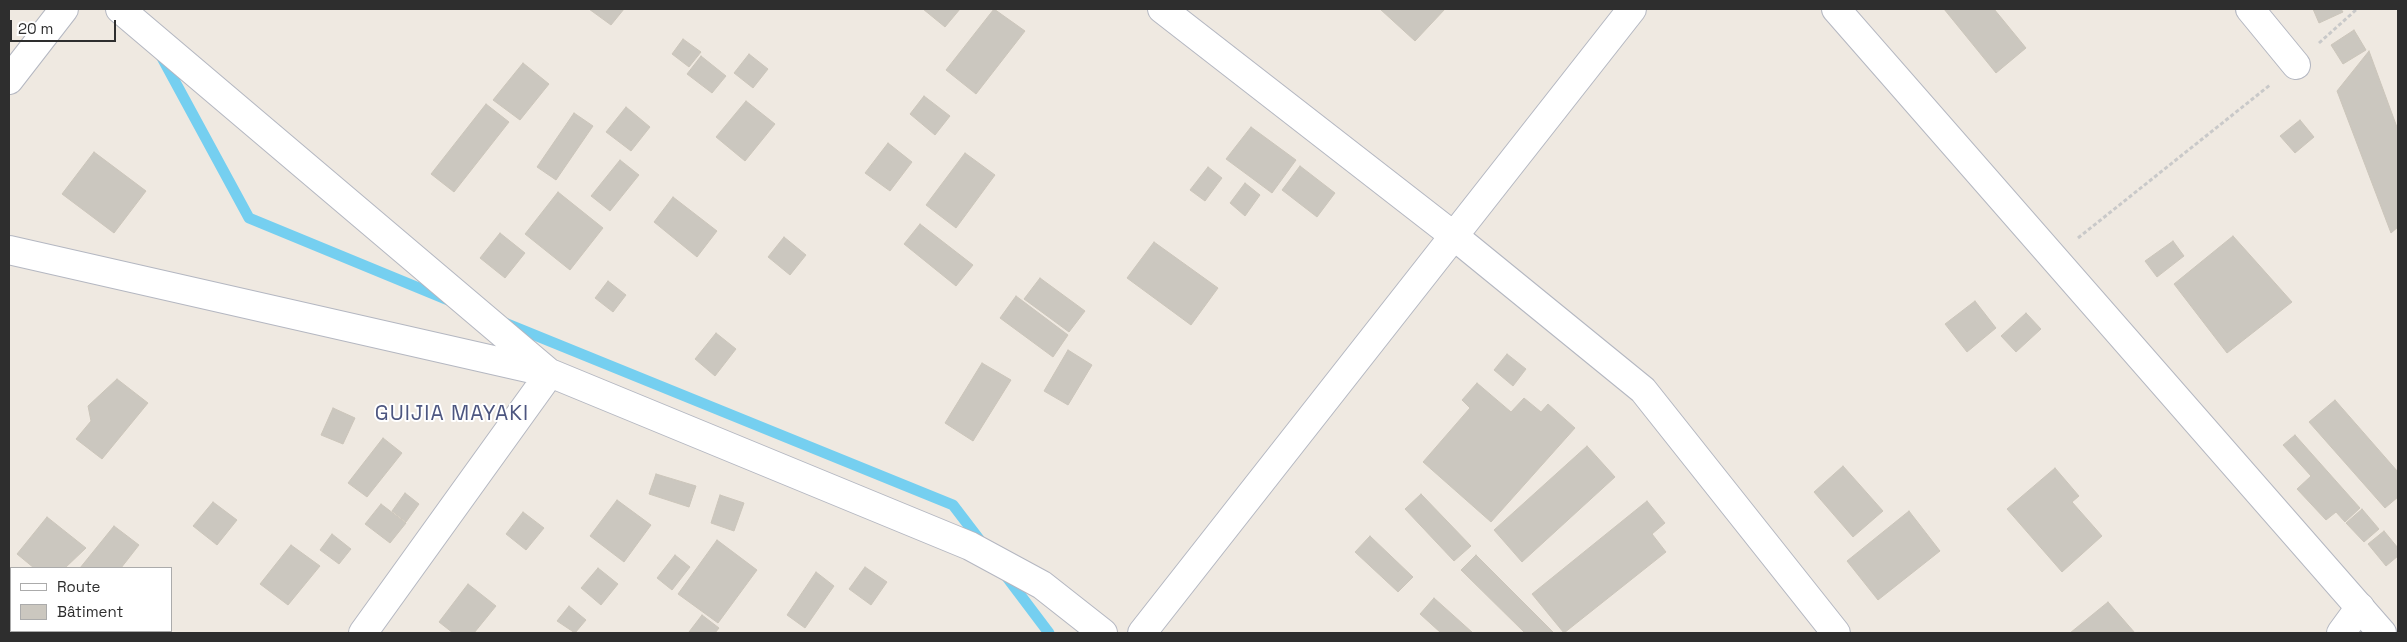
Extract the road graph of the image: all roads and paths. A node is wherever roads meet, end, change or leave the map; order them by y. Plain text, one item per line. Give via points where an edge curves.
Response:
1 (64, 9) edge
2 (120, 9) edge
3 (1162, 9) edge
4 (1632, 9) edge
5 (1836, 9) edge
6 (2250, 9) edge
7 (2357, 9) edge
8 (2296, 65) junction
9 (9, 80) edge
10 (1454, 236) junction
11 (9, 250) edge
12 (2054, 257) junction
13 (550, 373) junction
14 (2360, 607) junction
15 (363, 633) edge
16 (1103, 633) edge
17 (1142, 633) edge
18 (1836, 633) edge
19 (2341, 633) edge
20 (2382, 633) edge

1 - 9 street
2 - 13 street
3 - 10 street
4 - 10 street
5 - 12 street
6 - 8 street
7 - 8 path
8 - 12 path
10 - 17 street
10 - 18 street via 1643,390
11 - 13 street
12 - 14 street
13 - 15 street
13 - 16 street via 970,546 1042,585
14 - 19 street
14 - 20 street

